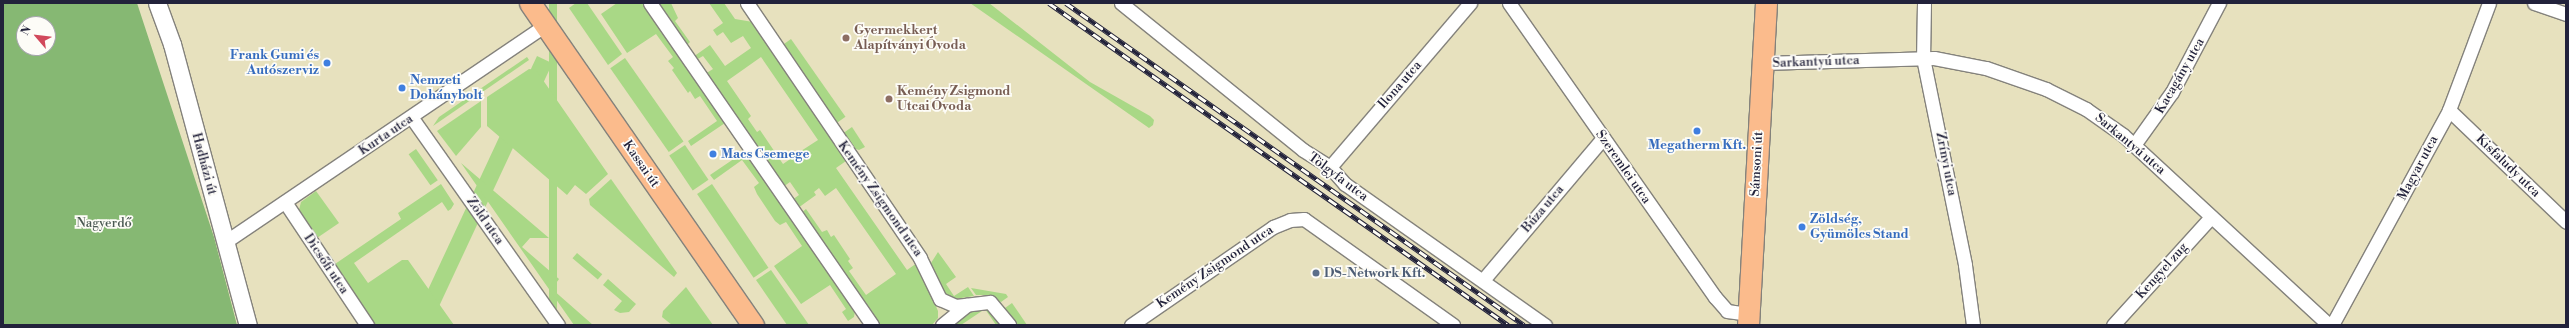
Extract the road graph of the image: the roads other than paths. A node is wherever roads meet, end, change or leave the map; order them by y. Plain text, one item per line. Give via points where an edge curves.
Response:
1 (158, 3) edge
2 (530, 3) edge
3 (650, 3) edge
4 (747, 3) edge
5 (1121, 3) edge
6 (1470, 3) edge
7 (1510, 3) edge
8 (1766, 3) edge
9 (1924, 3) edge
10 (2219, 3) edge
11 (2489, 3) edge
12 (2534, 3) edge
13 (2566, 14) edge
14 (546, 26) junction
15 (1924, 58) junction
16 (1762, 63) junction
17 (2449, 110) junction
18 (412, 118) junction
19 (1603, 138) junction
20 (2134, 145) junction
21 (1330, 167) junction
22 (285, 202) junction
23 (2211, 217) junction
24 (2566, 222) edge
25 (225, 242) junction
26 (1483, 280) junction
27 (968, 304) junction
28 (1748, 319) edge
29 (248, 325) edge
30 (367, 325) edge
31 (558, 325) edge
32 (753, 325) edge
33 (872, 325) edge
34 (942, 325) edge
35 (1009, 325) edge
36 (1131, 325) edge
37 (1454, 325) edge
38 (1545, 325) edge
39 (1973, 325) edge
40 (2114, 325) edge
41 (2331, 325) edge

1 - 25 street, Hadházi út via 172,44
2 - 14 main road, Kassai út
3 - 33 street
4 - 27 street, Kemény Zsigmond utca via 920,258 938,296 952,306
5 - 21 street, Tölgyfa utca via 1303,150
6 - 21 street, Ilona utca
7 - 19 street, Szeremlei utca
8 - 16 main road, Sámsoni út
9 - 15 street, Zrínyi utca
10 - 20 street, Kacagány utca via 2172,92
11 - 17 street, Magyar utca
12 - 13 street
14 - 18 street, Kurta utca
14 - 32 main road, Kassai út
15 - 16 street, Sarkantyú utca
15 - 20 street, Sarkantyú utca via 1986,68 2036,85 2086,109
15 - 39 street, Zrínyi utca via 1963,257
16 - 28 main road, Sámsoni út
17 - 24 street, Kisfaludy utca
17 - 41 street, Magyar utca
18 - 22 street, Kurta utca
18 - 31 street, Zöld utca
19 - 26 street, Búza utca
19 - 28 street, Szeremlei utca via 1722,307
20 - 23 street, Sarkantyú utca
21 - 26 street, Tölgyfa utca via 1345,184
22 - 25 street, Kurta utca
22 - 30 street, Dicsőfi utca
23 - 40 street, Kengyel zug
23 - 41 street, Sarkantyú utca
25 - 29 street, Hadházi út
26 - 38 street, Tölgyfa utca
27 - 34 street
27 - 35 street, Kemény Zsigmond utca via 990,302
36 - 37 street, Kemény Zsigmond utca via 1273,227 1290,220 1304,219

